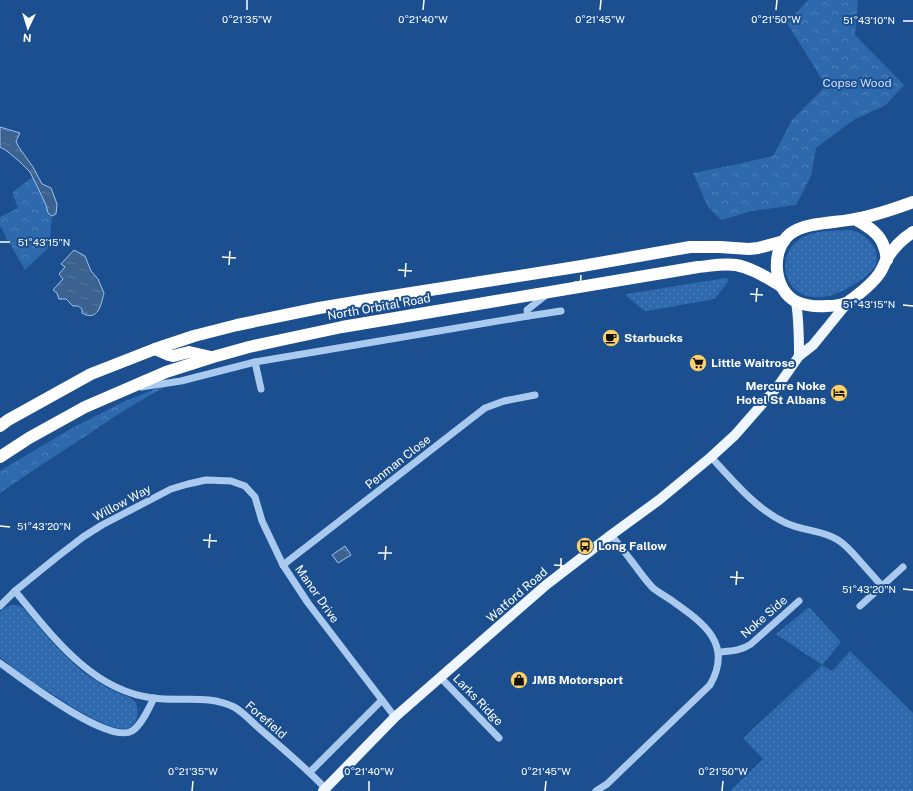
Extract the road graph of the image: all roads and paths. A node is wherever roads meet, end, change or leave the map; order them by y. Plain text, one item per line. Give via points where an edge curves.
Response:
1 (913, 202) edge
2 (855, 219) junction
3 (913, 232) edge
4 (784, 241) junction
5 (887, 260) junction
6 (781, 286) junction
7 (549, 292) junction
8 (796, 302) junction
9 (848, 302) junction
10 (562, 311) dead end
11 (528, 316) junction
12 (155, 349) junction
13 (799, 356) junction
14 (213, 357) junction
15 (256, 362) junction
16 (125, 389) junction
17 (261, 389) dead end
18 (535, 394) dead end
19 (0, 426) edge
20 (0, 457) edge
21 (712, 457) junction
22 (231, 481) joint
23 (611, 535) junction
24 (283, 565) junction
25 (903, 567) dead end
26 (882, 586) junction
27 (15, 591) junction
28 (799, 601) dead end
29 (0, 606) edge
30 (860, 606) dead end
31 (719, 652) junction
32 (0, 662) edge
33 (441, 678) junction
34 (154, 698) junction
35 (382, 700) junction
36 (395, 717) junction
37 (499, 738) dead end
38 (310, 772) junction
39 (324, 790) edge
40 (596, 791) edge

1 - 2 highway
2 - 4 highway via 800,229
2 - 5 highway via 880,238
3 - 5 highway via 902,239
4 - 6 highway via 777,262
4 - 12 highway, North Orbital Road via 749,249 720,246 690,247 340,304 237,325
5 - 9 highway via 868,287
6 - 7 highway, North Orbital Road via 748,268 720,265
6 - 8 highway
7 - 11 street via 532,305 528,310
7 - 14 highway, North Orbital Road via 342,327
8 - 9 highway via 820,307
8 - 13 main road via 800,333
9 - 13 main road, Watford Road via 813,345
10 - 11 street
11 - 15 street
12 - 14 highway via 173,356 189,352
12 - 19 highway, North Orbital Road via 91,374
13 - 21 main road, Watford Road via 778,386
14 - 16 highway, North Orbital Road
15 - 16 street via 181,381
15 - 17 street
16 - 20 highway, North Orbital Road via 85,407
18 - 24 street, Penman Close via 485,408
21 - 23 main road, Watford Road
21 - 26 street via 761,508 787,524 822,533 839,541
22 - 24 street, Manor Drive via 245,486 255,497 262,521
22 - 27 street, Willow Way via 206,480 171,489 83,537
23 - 31 street via 654,589 691,615 708,632
23 - 33 main road, Watford Road via 546,586
24 - 35 street, Manor Drive via 308,603
25 - 26 street
26 - 30 street
27 - 29 street, Willow Way
27 - 34 street, Forefield via 58,642 85,668 117,688
28 - 31 street, Noke Side via 745,648
31 - 40 street via 718,665 710,685 607,784
32 - 34 street via 30,685 82,718 122,734 136,729
33 - 36 main road, Watford Road
33 - 37 street, Larks Ridge
34 - 38 street, Forefield via 207,699 236,708
35 - 36 street, Manor Drive
35 - 38 street
36 - 39 main road, Watford Road
38 - 39 street, Forefield

